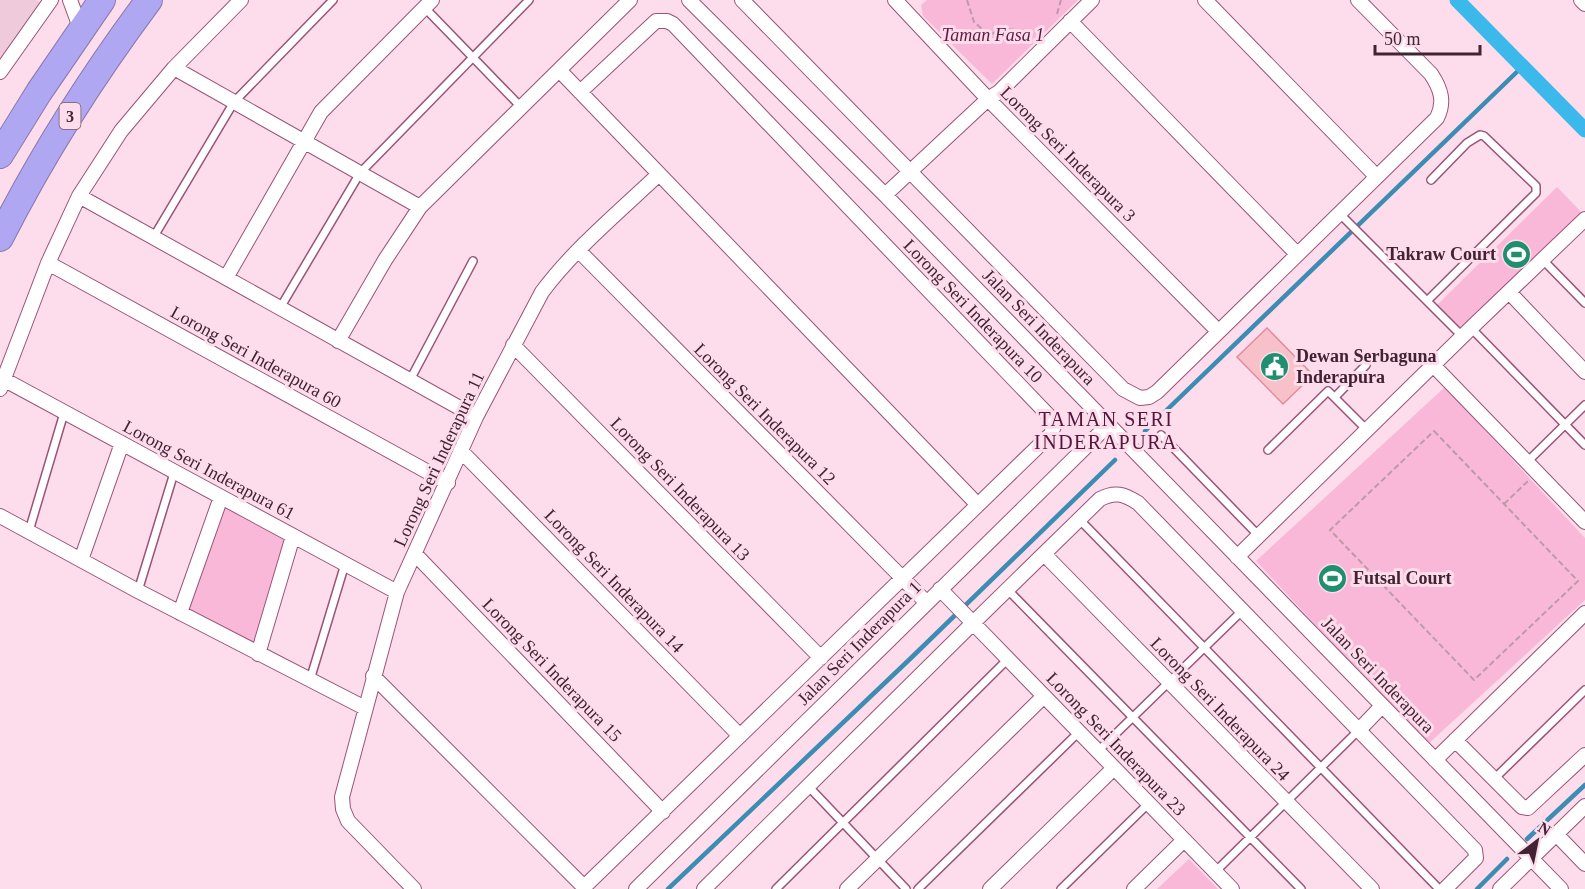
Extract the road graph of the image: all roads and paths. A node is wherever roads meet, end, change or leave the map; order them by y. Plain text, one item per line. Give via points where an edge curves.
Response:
1 (51, 0) edge
2 (70, 0) edge
3 (102, 0) edge
4 (149, 0) edge
5 (241, 0) edge
6 (333, 0) edge
7 (529, 0) edge
8 (630, 0) edge
9 (689, 0) edge
10 (742, 0) edge
11 (916, 0) edge
12 (967, 0) edge
13 (1061, 0) edge
14 (1092, 0) edge
15 (1205, 0) edge
16 (1358, 0) edge
17 (1581, 0) edge
18 (428, 4) edge
19 (1585, 4) edge
20 (900, 5) edge
21 (1056, 17) dead end
22 (1070, 21) junction
23 (81, 30) junction
24 (1044, 33) dead end
25 (474, 57) junction
26 (174, 68) junction
27 (560, 70) junction
28 (0, 72) edge
29 (580, 92) junction
30 (988, 99) junction
31 (234, 102) junction
32 (521, 107) junction
33 (304, 141) junction
34 (0, 155) edge
35 (909, 171) junction
36 (360, 173) junction
37 (659, 174) junction
38 (1376, 176) junction
39 (1431, 180) dead end
40 (885, 195) junction
41 (78, 196) junction
42 (420, 207) junction
43 (1342, 217) junction
44 (1583, 224) edge
45 (0, 238) edge
46 (153, 238) junction
47 (579, 251) junction
48 (1297, 254) junction
49 (1542, 259) junction
50 (473, 261) dead end
51 (48, 263) junction
52 (226, 278) junction
53 (1509, 292) junction
54 (1426, 301) junction
55 (1585, 303) edge
56 (280, 308) junction
57 (1218, 331) junction
58 (1467, 332) junction
59 (339, 341) junction
60 (513, 345) junction
61 (1366, 365) dead end
62 (1433, 365) junction
63 (1585, 372) edge
64 (410, 380) junction
65 (2, 384) edge
66 (1335, 397) junction
67 (1585, 405) edge
68 (64, 413) junction
69 (476, 417) junction
70 (1108, 425) junction
71 (1565, 425) junction
72 (1367, 430) junction
73 (1161, 435) dead end
74 (122, 443) junction
75 (1585, 446) edge
76 (1268, 450) dead end
77 (462, 452) junction
78 (1532, 467) junction
79 (174, 473) junction
80 (448, 483) junction
81 (221, 497) junction
82 (1504, 504) junction
83 (978, 505) junction
84 (0, 516) edge
85 (1079, 519) junction
86 (1585, 522) edge
87 (28, 532) junction
88 (293, 536) junction
89 (1259, 536) junction
90 (415, 554) junction
91 (1044, 554) junction
92 (1237, 557) junction
93 (81, 560) junction
94 (345, 564) junction
95 (902, 578) junction
96 (1007, 589) junction
97 (138, 591) junction
98 (397, 592) junction
99 (945, 594) junction
100 (926, 602) junction
101 (1243, 610) junction
102 (180, 613) junction
103 (1585, 613) edge
104 (969, 619) junction
105 (1205, 648) junction
106 (258, 654) junction
107 (821, 658) junction
108 (1008, 659) junction
109 (374, 676) junction
110 (310, 681) junction
111 (1169, 682) junction
112 (1585, 690) edge
113 (1044, 696) junction
114 (1382, 706) junction
115 (365, 708) junction
116 (1133, 717) junction
117 (1359, 730) junction
118 (1079, 732) junction
119 (740, 736) junction
120 (1455, 740) junction
121 (1098, 751) junction
122 (1585, 755) edge
123 (1435, 760) junction
124 (1114, 768) junction
125 (1320, 768) junction
126 (1494, 779) junction
127 (809, 786) junction
128 (1285, 801) junction
129 (1149, 803) junction
130 (1585, 806) edge
131 (663, 812) junction
132 (843, 823) junction
133 (1556, 834) junction
134 (1251, 836) junction
135 (1184, 840) junction
136 (1531, 858) junction
137 (878, 859) junction
138 (1585, 864) edge
139 (1215, 872) junction
140 (1507, 887) edge
141 (583, 888) edge
142 (414, 889) edge
143 (636, 889) edge
144 (704, 889) edge
145 (776, 889) edge
146 (847, 889) edge
147 (906, 889) edge
148 (918, 889) edge
149 (990, 889) edge
150 (1061, 889) edge
151 (1134, 889) edge
152 (1232, 889) edge
153 (1301, 889) edge
154 (1371, 889) edge
155 (1439, 889) edge
156 (1445, 889) edge
157 (1561, 889) edge

1 - 28 street
2 - 23 street
3 - 23 highway, 3
4 - 45 highway, 3 via 43,158
5 - 26 street
6 - 31 lane
7 - 25 lane
8 - 27 street
9 - 40 street, Jalan Seri Inderapura
10 - 35 street
11 - 20 street
12 - 24 path via 974,22 989,36 1005,29
13 - 21 path
14 - 22 street
15 - 38 street
16 - 38 street via 1431,74 1442,98 1437,118
17 - 19 street
18 - 25 lane
18 - 33 street via 321,112
20 - 30 street, Lorong Seri Inderapura 3
22 - 30 street
22 - 48 street
23 - 34 highway, 3
25 - 32 lane
25 - 36 lane
26 - 31 street
26 - 41 street via 121,131
27 - 29 street
27 - 32 street
29 - 37 street
29 - 83 street, Lorong Seri Inderapura 10 via 656,21 673,24 1052,419 1051,434
30 - 35 street
30 - 57 street, Lorong Seri Inderapura 3
31 - 33 street
31 - 46 lane
32 - 42 street
33 - 36 street
33 - 52 street
35 - 40 street
35 - 57 street via 1131,395 1149,397 1156,392
36 - 42 street
36 - 56 lane
37 - 47 street, Lorong Seri Inderapura 11
37 - 83 street
38 - 43 street
39 - 54 lane via 1480,135 1537,189
40 - 70 street, Jalan Seri Inderapura
41 - 46 street
41 - 51 street
42 - 59 street
43 - 48 street
43 - 54 lane
44 - 49 street
46 - 52 street
47 - 60 street, Lorong Seri Inderapura 11 via 542,292
47 - 95 street, Lorong Seri Inderapura 12
48 - 57 street
49 - 53 street
49 - 55 lane
50 - 64 lane
51 - 65 street
51 - 80 street, Lorong Seri Inderapura 60
52 - 56 street
53 - 58 street
53 - 63 street
54 - 58 lane
56 - 59 street
58 - 62 street
58 - 71 lane
59 - 64 street
60 - 69 street, Lorong Seri Inderapura 11
60 - 107 street, Lorong Seri Inderapura 13
61 - 66 lane
62 - 72 street
62 - 78 street
64 - 69 street
65 - 68 street, Lorong Seri Inderapura 61
66 - 72 lane
66 - 76 lane via 1328,391
67 - 71 lane
68 - 74 street, Lorong Seri Inderapura 61
68 - 87 lane
69 - 77 street, Lorong Seri Inderapura 11
70 - 92 street, Jalan Seri Inderapura
70 - 99 street, Jalan Seri Inderapura 1
71 - 75 lane
71 - 78 lane
72 - 89 street
73 - 89 lane
74 - 79 street, Lorong Seri Inderapura 61
74 - 93 street
77 - 80 street, Lorong Seri Inderapura 11
77 - 119 street, Lorong Seri Inderapura 14
78 - 82 path
78 - 86 street
79 - 81 street, Lorong Seri Inderapura 61
79 - 97 lane
80 - 90 street, Lorong Seri Inderapura 11
81 - 88 street, Lorong Seri Inderapura 61
81 - 102 street
82 - 82 path via 1578,581 1474,680 1330,530 1434,431
83 - 95 street
84 - 87 street
85 - 91 street
85 - 101 street via 1109,494 1129,497
85 - 105 lane
87 - 93 street
88 - 94 street, Lorong Seri Inderapura 61
88 - 106 street
89 - 92 street
90 - 98 street, Lorong Seri Inderapura 11
90 - 131 street, Lorong Seri Inderapura 15
91 - 96 street
91 - 111 street, Lorong Seri Inderapura 24
92 - 114 street, Jalan Seri Inderapura
93 - 97 street
94 - 98 street, Lorong Seri Inderapura 61
94 - 110 lane
95 - 100 street, Lorong Seri Inderapura 12
95 - 107 street
96 - 104 street
96 - 116 lane
97 - 102 street
98 - 109 street, Lorong Seri Inderapura 11
99 - 100 street, Jalan Seri Inderapura 1
99 - 104 street, Lorong Seri Inderapura 23
100 - 143 street, Jalan Seri Inderapura 1
101 - 105 lane
101 - 117 street
102 - 106 street
103 - 120 street
104 - 108 street, Lorong Seri Inderapura 23
104 - 127 street
105 - 111 lane
105 - 125 lane
106 - 110 street
107 - 119 street
108 - 113 street, Lorong Seri Inderapura 23
108 - 132 lane
109 - 115 street, Lorong Seri Inderapura 11
109 - 141 street
110 - 115 street
111 - 116 lane
111 - 128 street, Lorong Seri Inderapura 24
112 - 126 lane
113 - 118 street, Lorong Seri Inderapura 23
113 - 137 street
114 - 117 street
114 - 123 street, Jalan Seri Inderapura
115 - 142 street, Lorong Seri Inderapura 11 via 342,797 343,809 348,821
116 - 121 lane
116 - 134 lane
117 - 125 lane
117 - 156 street via 1475,850 1476,858
118 - 121 street, Lorong Seri Inderapura 23
118 - 148 lane
119 - 131 street
120 - 123 street
120 - 126 street
121 - 124 street, Lorong Seri Inderapura 23
122 - 126 street via 1528,808 1522,807
123 - 136 street, Jalan Seri Inderapura
124 - 129 street, Lorong Seri Inderapura 23
124 - 149 street
125 - 128 lane
125 - 155 lane
127 - 132 lane
127 - 144 street
128 - 134 lane
128 - 154 street, Lorong Seri Inderapura 24
129 - 135 street, Lorong Seri Inderapura 23
129 - 150 lane
130 - 133 street
131 - 141 street
132 - 137 lane
132 - 145 lane
133 - 136 street
133 - 138 street
134 - 139 lane
134 - 153 lane
135 - 139 street, Lorong Seri Inderapura 23
135 - 151 street
136 - 140 street
136 - 157 street, Jalan Seri Inderapura
137 - 146 street
137 - 147 lane
139 - 152 street, Lorong Seri Inderapura 23

